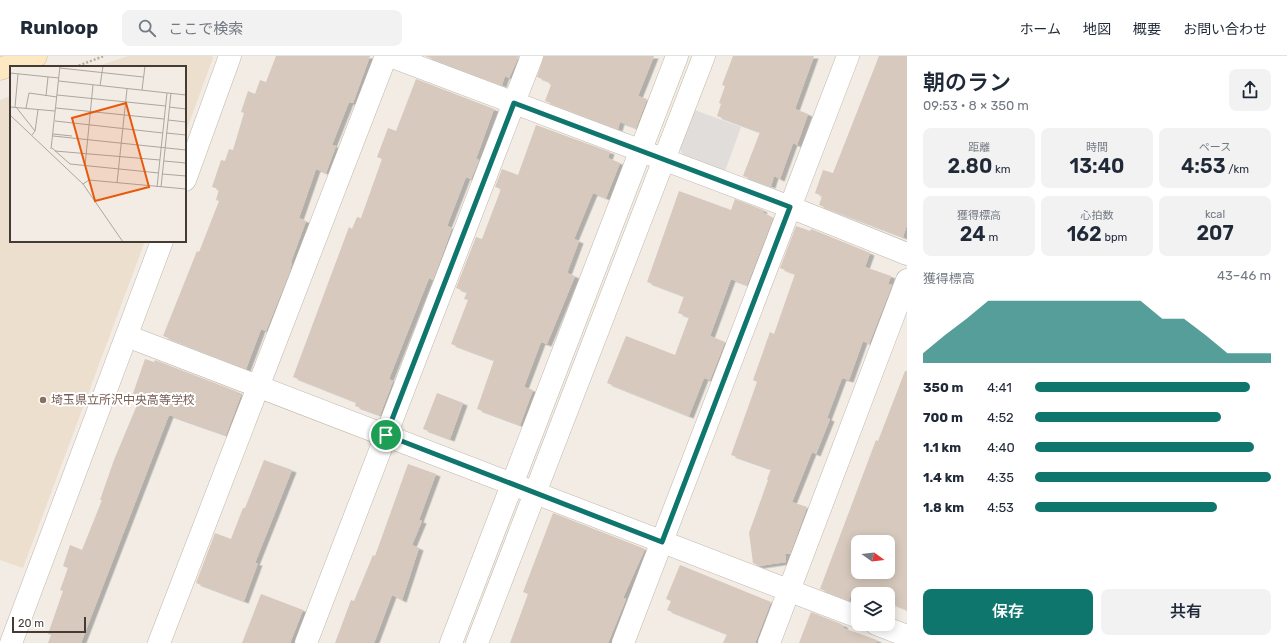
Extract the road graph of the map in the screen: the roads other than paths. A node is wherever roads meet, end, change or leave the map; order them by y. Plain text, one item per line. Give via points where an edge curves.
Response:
1 (36, 56) edge
2 (230, 56) edge
3 (386, 56) edge
4 (390, 56) edge
5 (532, 56) edge
6 (677, 56) edge
7 (704, 56) edge
8 (848, 56) edge
9 (0, 69) edge
10 (514, 103) junction
11 (641, 151) junction
12 (664, 159) junction
13 (186, 177) edge
14 (790, 207) junction
15 (162, 242) edge
16 (907, 254) edge
17 (907, 280) edge
18 (127, 336) junction
19 (258, 386) junction
20 (386, 435) junction
21 (512, 483) junction
22 (535, 492) junction
23 (662, 542) junction
24 (789, 590) junction
25 (851, 614) edge
26 (894, 631) edge
27 (907, 636) edge
28 (11, 643) edge
29 (159, 643) edge
30 (306, 643) edge
31 (451, 643) edge
32 (477, 643) edge
33 (622, 643) edge
34 (769, 643) edge

1 - 9 street
2 - 13 street
3 - 19 street
4 - 10 street
5 - 10 street
6 - 11 street
7 - 12 street
8 - 14 street
10 - 11 street
10 - 20 street
11 - 12 street
11 - 21 street
12 - 14 street
12 - 22 street
14 - 16 street
14 - 23 street
15 - 18 street
17 - 24 street
18 - 19 street
18 - 28 street
19 - 20 street
19 - 29 street
20 - 21 street
20 - 30 street
21 - 22 street
21 - 31 street
22 - 23 street
22 - 32 street
23 - 24 street
23 - 33 street
24 - 25 street
24 - 34 street
26 - 27 street

